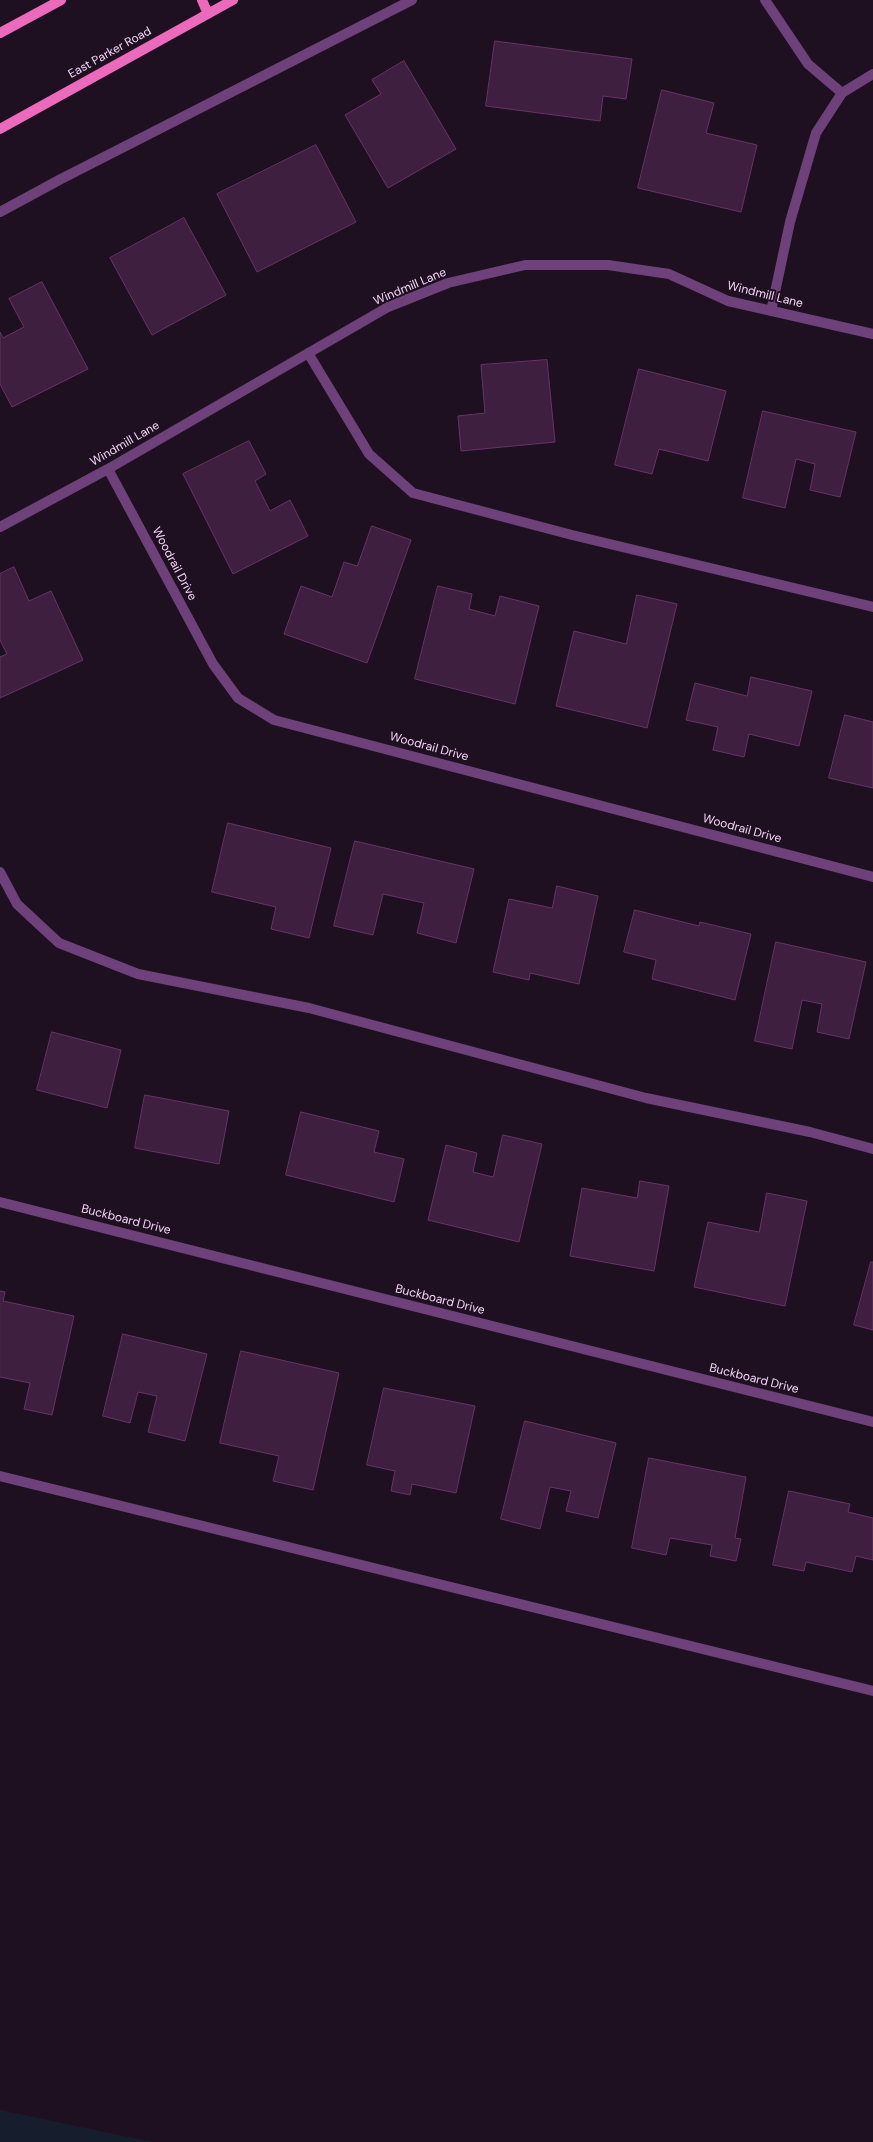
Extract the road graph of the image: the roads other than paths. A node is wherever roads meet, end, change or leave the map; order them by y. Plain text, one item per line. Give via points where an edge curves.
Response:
1 (60, 0) edge
2 (202, 0) edge
3 (233, 0) edge
4 (412, 0) edge
5 (765, 0) edge
6 (208, 14) junction
7 (0, 33) edge
8 (873, 74) edge
9 (842, 93) junction
10 (0, 129) edge
11 (0, 212) edge
12 (771, 311) junction
13 (873, 334) edge
14 (308, 353) junction
15 (108, 469) junction
16 (0, 527) edge
17 (873, 607) edge
18 (0, 872) edge
19 (873, 877) edge
20 (873, 1149) edge
21 (0, 1202) edge
22 (873, 1422) edge
23 (0, 1476) edge
24 (873, 1691) edge

1 - 7 main road
2 - 6 main road
3 - 6 main road, East Parker Road
4 - 11 street
5 - 9 street via 808,64
6 - 10 main road, East Parker Road
8 - 9 street
9 - 12 street via 816,132 790,222
12 - 13 street, Windmill Lane
12 - 14 street, Windmill Lane via 728,301 669,274 608,265 525,265 448,283 395,304
14 - 15 street, Windmill Lane
14 - 17 street via 369,454 413,493
15 - 16 street, Windmill Lane
15 - 19 street, Woodrail Drive via 213,664 238,698 274,720
18 - 20 street via 17,904 59,943 138,974 309,1008 646,1098 810,1132
21 - 22 street, Buckboard Drive
23 - 24 street

